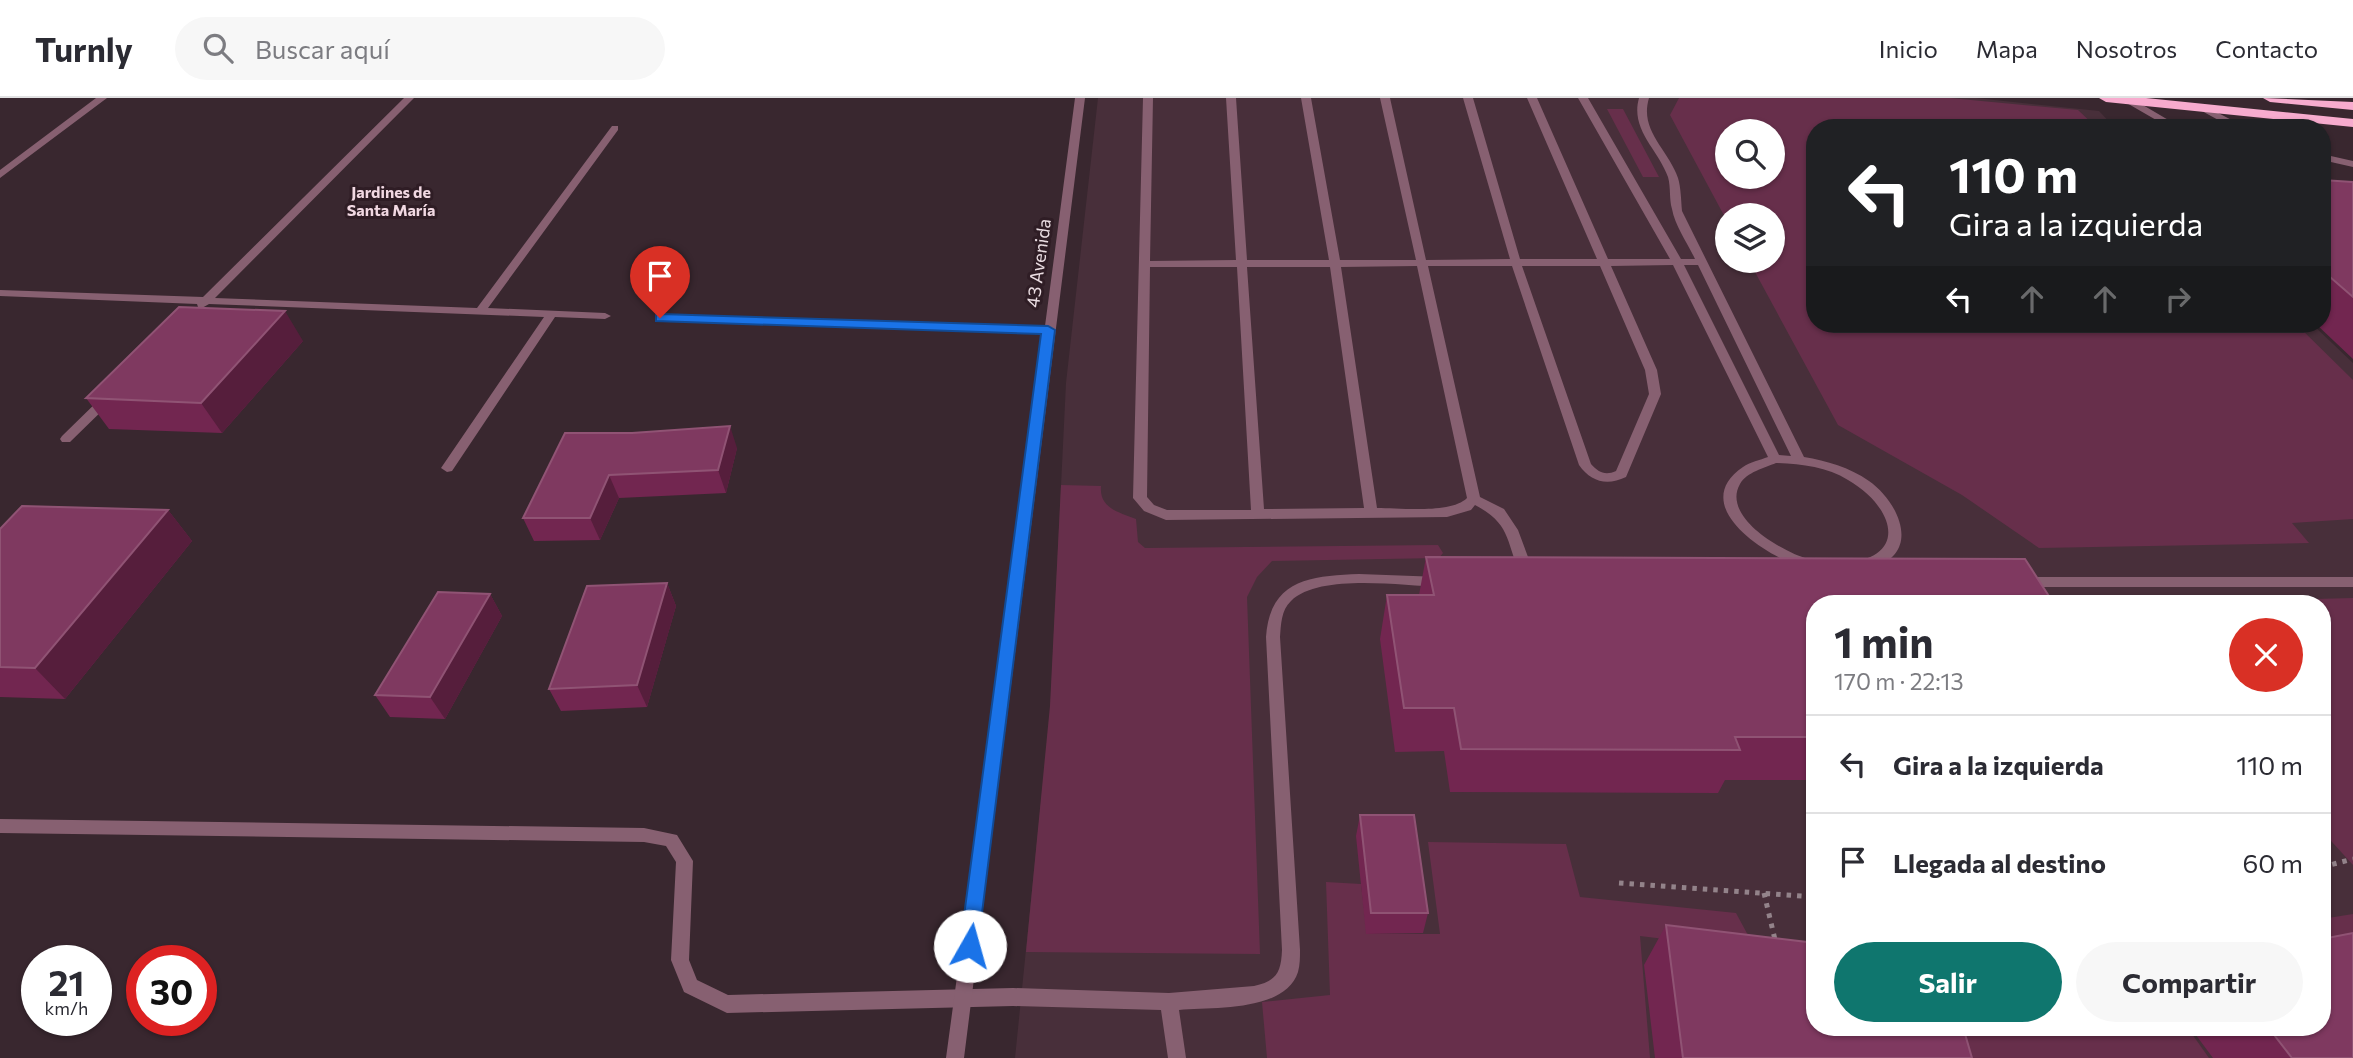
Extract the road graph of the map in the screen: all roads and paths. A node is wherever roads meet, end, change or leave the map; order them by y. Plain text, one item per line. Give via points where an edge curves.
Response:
1 (102, 98) edge
2 (409, 98) edge
3 (1080, 98) edge
4 (1148, 98) edge
5 (1231, 98) edge
6 (1306, 98) edge
7 (1385, 98) edge
8 (1468, 98) edge
9 (1532, 98) edge
10 (1583, 98) edge
11 (1644, 98) edge
12 (2106, 98) edge
13 (2270, 98) edge
14 (2128, 100) junction
15 (2353, 106) edge
16 (2203, 108) junction
17 (2161, 119) edge
18 (2223, 119) edge
19 (2313, 119) edge
20 (2331, 121) edge
21 (2353, 123) edge
22 (615, 128) dead end
23 (2331, 159) edge
24 (2353, 164) edge
25 (0, 175) edge
26 (1677, 262) junction
27 (1703, 262) junction
28 (1516, 263) junction
29 (1602, 263) junction
30 (1145, 264) junction
31 (1240, 264) junction
32 (1335, 264) junction
33 (1423, 264) junction
34 (0, 293) edge
35 (206, 301) junction
36 (196, 310) edge
37 (480, 311) junction
38 (552, 314) junction
39 (605, 316) dead end
40 (660, 318) dead end
41 (1048, 330) junction
42 (113, 393) edge
43 (66, 439) dead end
44 (1775, 459) junction
45 (1799, 460) junction
46 (447, 468) dead end
47 (1474, 499) junction
48 (1371, 513) junction
49 (1258, 514) junction
50 (1881, 558) junction
51 (1799, 562) junction
52 (1901, 565) edge
53 (1777, 569) edge
54 (1451, 582) edge
55 (2012, 582) edge
56 (2353, 582) edge
57 (1531, 583) edge
58 (0, 826) edge
59 (2353, 859) edge
60 (2331, 865) edge
61 (1619, 883) dead end
62 (1765, 893) junction
63 (1806, 896) edge
64 (1778, 956) edge
65 (963, 1000) junction
66 (1170, 1002) junction
67 (954, 1058) edge
68 (1177, 1058) edge

1 - 25 street
2 - 35 street
3 - 41 street, 43 Avenida
4 - 30 street
5 - 31 street
6 - 32 street
7 - 33 street
8 - 28 street
9 - 29 street
10 - 26 street
11 - 27 street via 1641,114 1673,178 1677,211
12 - 14 highway
13 - 15 highway
14 - 16 highway
14 - 17 street
16 - 18 street
16 - 19 highway
20 - 21 highway
22 - 37 street
23 - 24 street
26 - 27 street
26 - 29 street
26 - 44 street
27 - 45 street
28 - 29 street
28 - 29 street via 1584,464 1599,478 1609,479 1621,474 1655,394 1651,370
28 - 33 street
30 - 31 street
30 - 49 street via 1140,498 1166,515
31 - 32 street
31 - 49 street
32 - 33 street
32 - 48 street
33 - 47 street
34 - 35 street
35 - 36 street
35 - 37 street
37 - 38 street
38 - 39 street
38 - 46 street
40 - 41 street
41 - 65 street, 43 Avenida
42 - 43 street
44 - 45 street
44 - 51 street via 1739,473 1729,503 1736,520 1751,536
45 - 50 street via 1853,476 1875,491 1897,527 1894,544
47 - 48 street via 1466,507 1447,512
47 - 57 street via 1499,512 1511,530
48 - 49 street
50 - 51 street via 1845,568
50 - 52 street
51 - 53 street
54 - 66 street via 1331,581 1287,595 1275,614 1273,637 1290,970 1270,991
55 - 56 street
58 - 65 street via 644,835 671,840 685,861 680,960 691,986 727,1004
59 - 60 path
61 - 62 path
62 - 63 path
62 - 64 path
65 - 66 street
65 - 67 street, 43 Avenida
66 - 68 street

